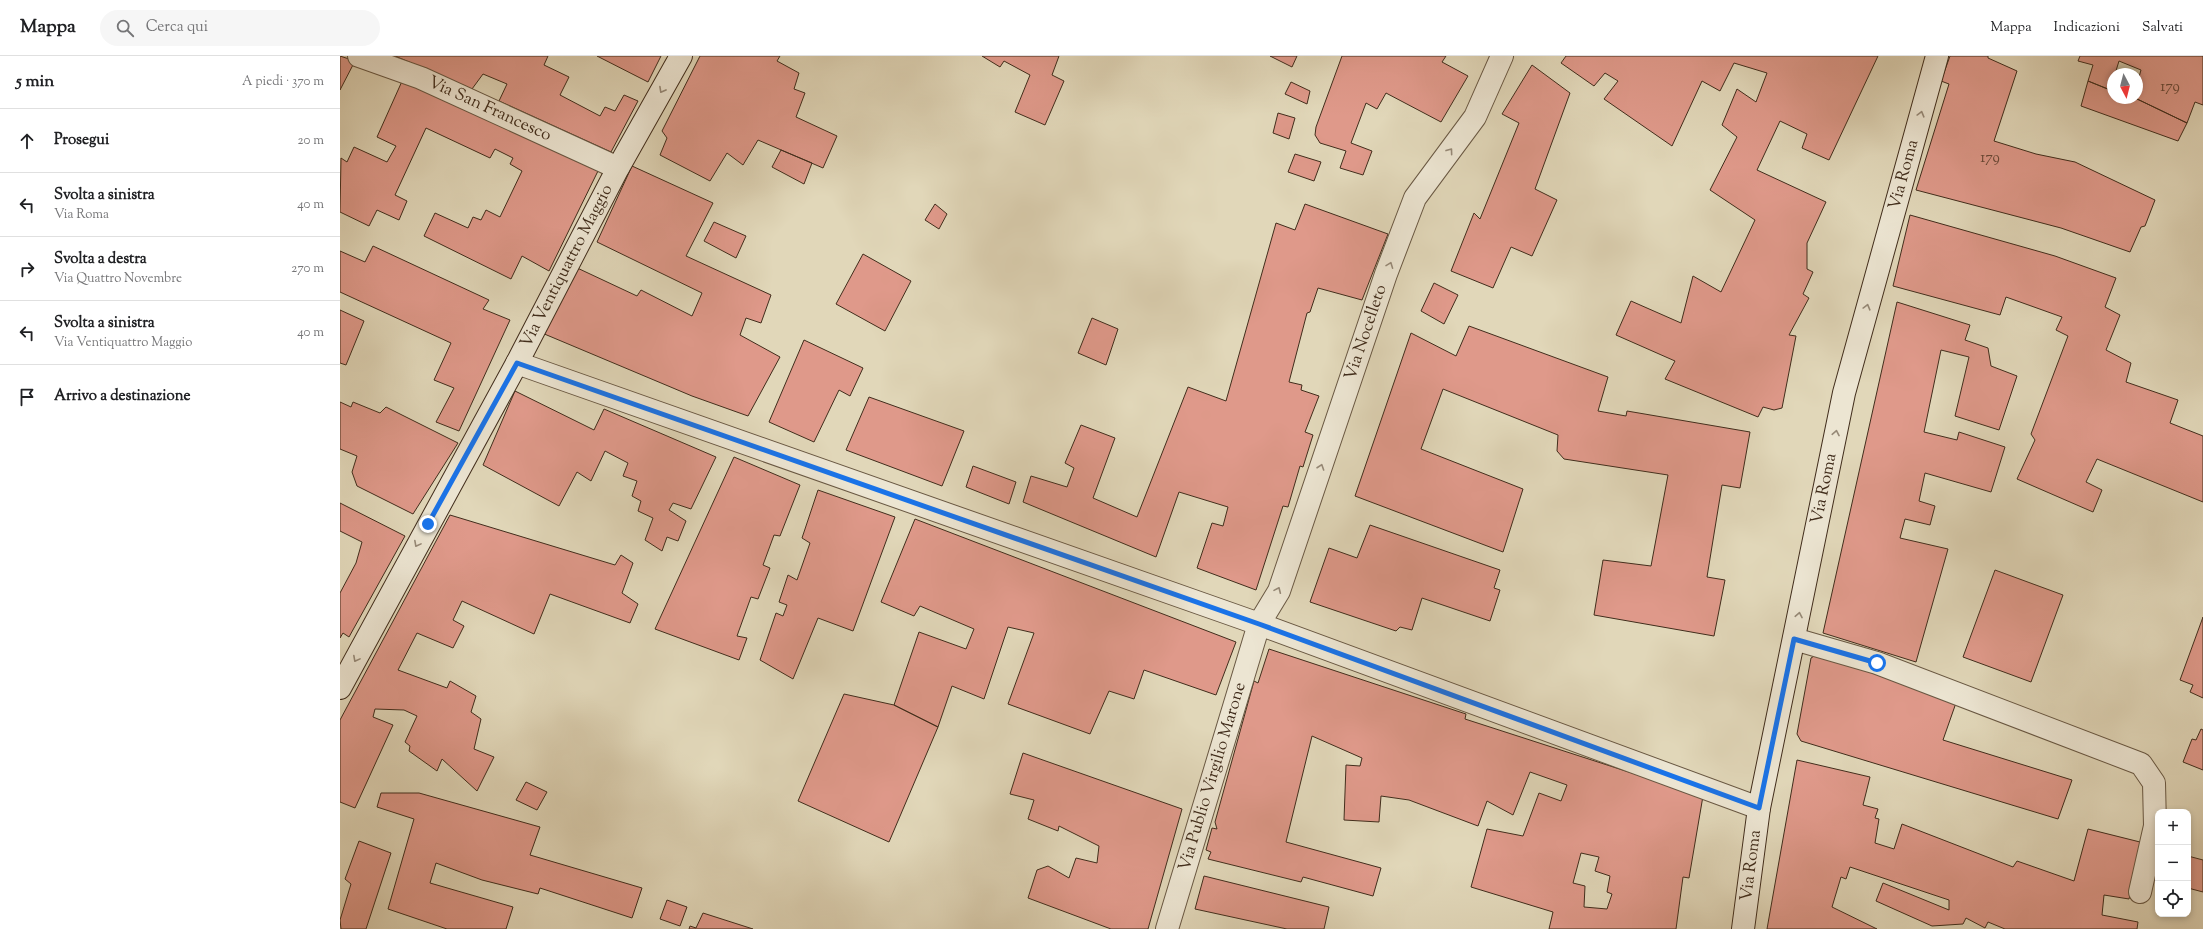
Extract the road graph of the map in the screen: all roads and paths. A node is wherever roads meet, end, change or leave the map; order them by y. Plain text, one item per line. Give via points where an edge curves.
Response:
1 (359, 56) edge
2 (681, 56) edge
3 (1502, 56) edge
4 (1937, 56) edge
5 (618, 168) junction
6 (517, 363) junction
7 (1259, 624) junction
8 (1794, 639) junction
9 (340, 688) edge
10 (1759, 808) junction
11 (2140, 892) dead end
12 (1167, 929) edge
13 (1743, 929) edge

1 - 5 street, Via San Francesco via 421,78
2 -> 5 street, Via Ventiquattro Maggio
7 -> 3 street, Via Nocelleto via 1279,591 1386,274 1415,198 1475,117
8 -> 4 street, Via Roma via 1844,392
5 - 6 street, Via Ventiquattro Maggio
6 - 7 street
6 -> 9 street, Via Ventiquattro Maggio
7 - 10 street
7 - 12 street, Via Publio Virgilio Marone
8 - 10 street, Via Roma
8 - 11 street via 1877,663 2141,764 2154,783 2155,826
10 - 13 street, Via Roma

